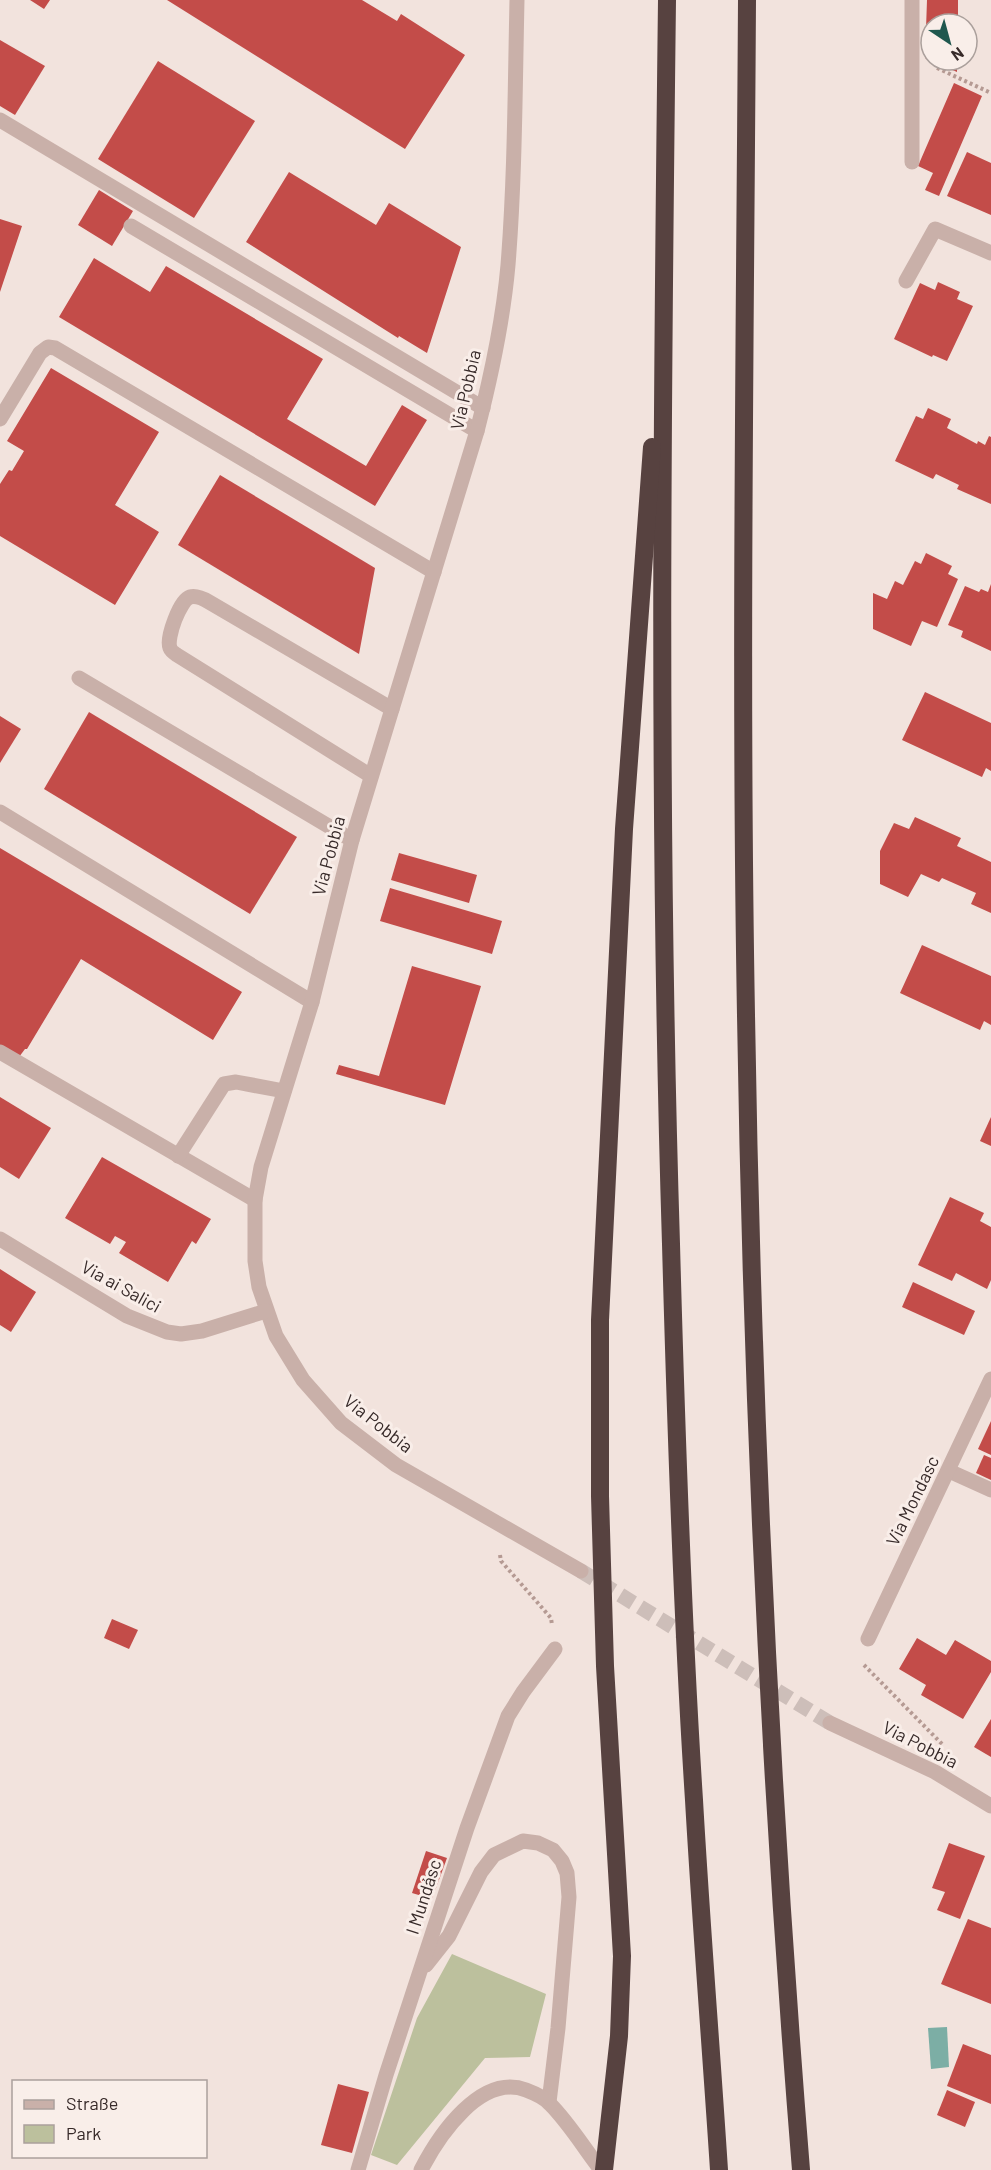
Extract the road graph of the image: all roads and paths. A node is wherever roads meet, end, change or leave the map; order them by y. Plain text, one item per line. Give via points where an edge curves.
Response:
1 (517, 0) edge
2 (667, 0) edge
3 (747, 0) edge
4 (912, 0) edge
5 (912, 57) junction
6 (991, 92) edge
7 (0, 120) edge
8 (912, 162) dead end
9 (131, 226) dead end
10 (991, 253) edge
11 (906, 281) dead end
12 (664, 290) junction
13 (483, 408) junction
14 (0, 419) edge
15 (477, 431) junction
16 (434, 572) junction
17 (80, 678) dead end
18 (392, 708) junction
19 (371, 776) junction
20 (0, 812) edge
21 (352, 840) junction
22 (312, 1002) junction
23 (0, 1052) edge
24 (284, 1091) junction
25 (178, 1155) junction
26 (255, 1200) junction
27 (0, 1239) edge
28 (266, 1311) junction
29 (991, 1379) edge
30 (949, 1471) junction
31 (991, 1490) edge
32 (497, 1524) junction
33 (581, 1571) tunnel mouth
34 (868, 1639) joint
35 (555, 1648) joint
36 (830, 1723) tunnel mouth
37 (935, 1772) junction
38 (991, 1806) edge
39 (419, 1974) junction
40 (549, 2102) junction
41 (358, 2170) edge
42 (421, 2170) edge
43 (602, 2170) edge
44 (719, 2170) edge
45 (801, 2170) edge

1 - 13 street, Via Pobbia via 508,267 501,324
2 - 12 highway
3 - 45 highway via 743,535 749,1164 765,1612
4 - 5 street
5 - 6 path
5 - 8 street
7 - 13 street
9 - 15 street
10 - 11 street via 935,229
12 - 43 highway via 624,829 600,1320 605,1666 622,1956 619,2036
12 - 44 highway via 662,671 670,1240 694,1798
13 - 15 street, Via Pobbia
14 - 16 street via 40,353 48,347 55,348
15 - 16 street, Via Pobbia
16 - 18 street, Via Pobbia
17 - 21 street
18 - 19 street, Via Pobbia
18 - 19 street via 199,597 190,597 180,607 170,634 170,650
19 - 21 street, Via Pobbia
20 - 22 street
21 - 22 street, Via Pobbia
22 - 24 street, Via Pobbia
23 - 25 street
24 - 25 street via 236,1082 224,1084
24 - 26 street, Via Pobbia
25 - 26 street
26 - 28 street, Via Pobbia via 255,1261
27 - 28 street, Via ai Salici via 128,1316 167,1332 202,1331
28 - 32 street, Via Pobbia via 276,1336 303,1380 341,1424 396,1465
29 - 30 street, Via Mondasc
30 - 31 street
30 - 34 street, Via Mondasc
32 - 33 street, Via Pobbia
32 - 35 path via 501,1561 551,1618
34 - 37 path via 862,1662 943,1745
35 - 39 street, I Mundásc via 508,1716
36 - 37 street, Via Pobbia
37 - 38 street, Via Pobbia
39 - 40 street via 449,1936 481,1872 494,1855 523,1841 553,1850 567,1873 569,1897
39 - 41 street, I Mundásc
40 - 42 street via 515,2086 495,2088 473,2102 448,2128
40 - 43 street

